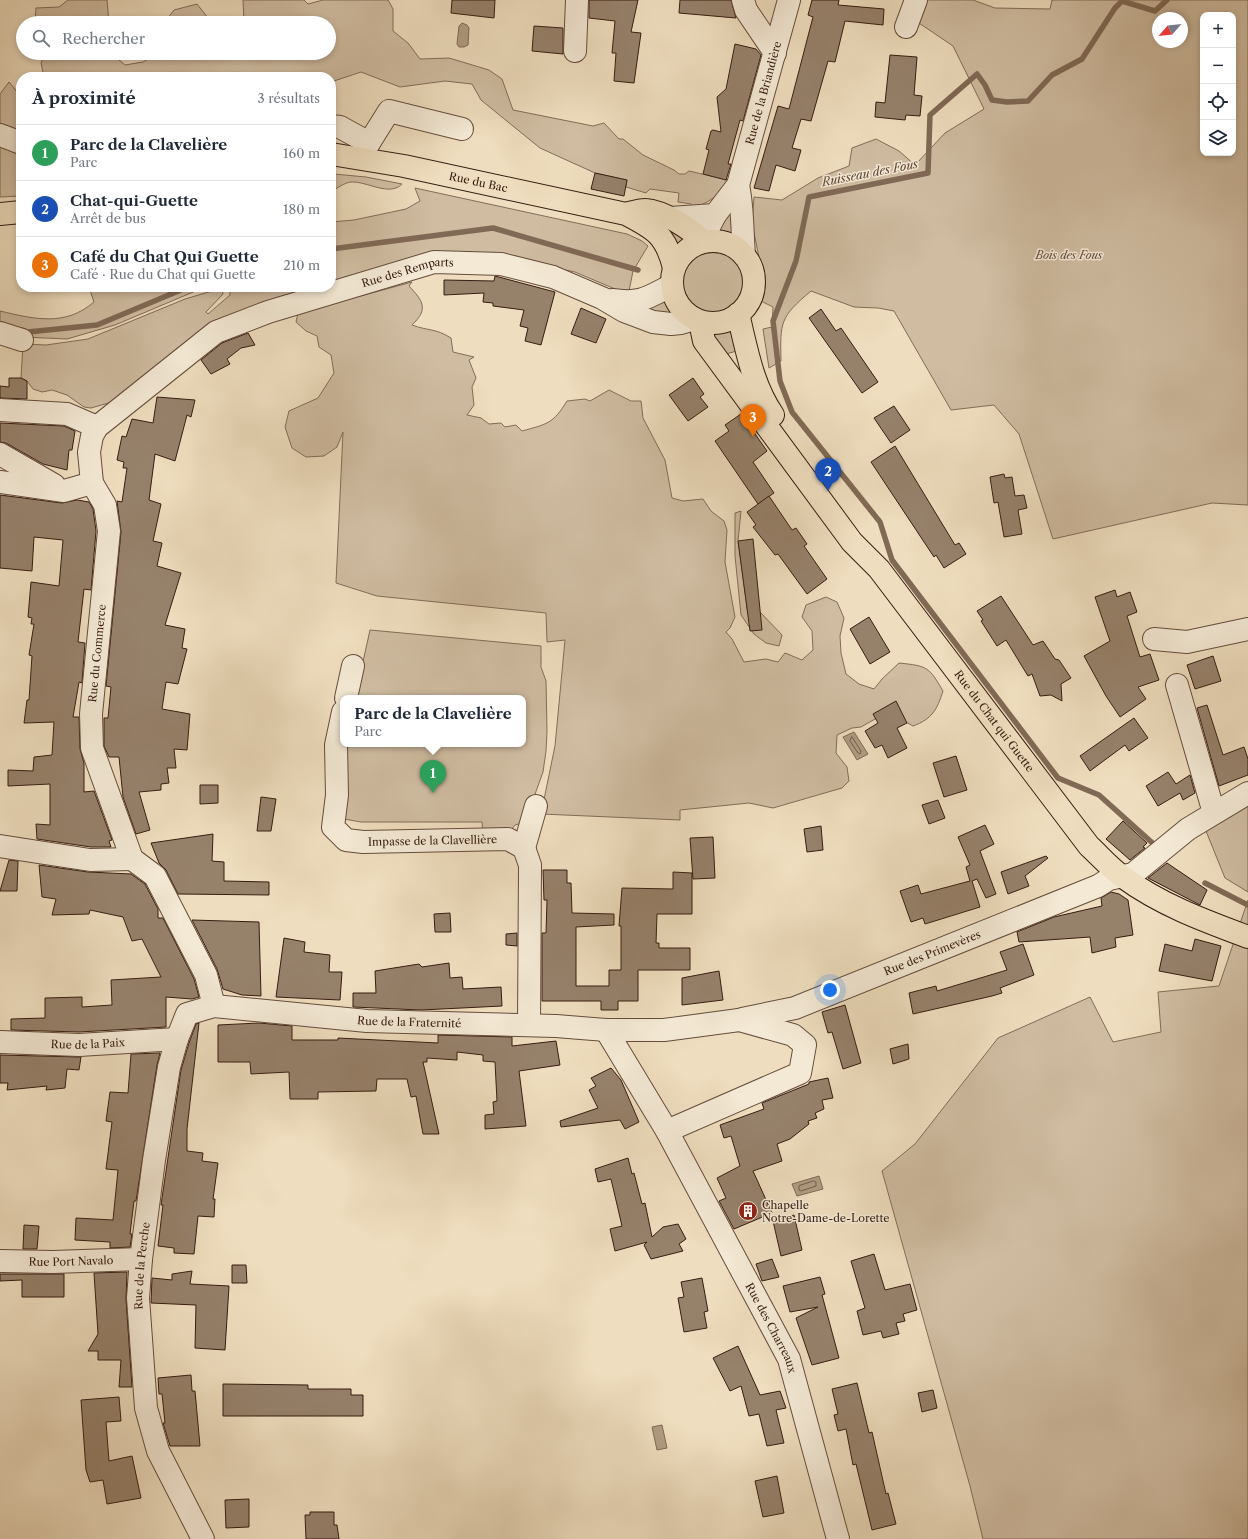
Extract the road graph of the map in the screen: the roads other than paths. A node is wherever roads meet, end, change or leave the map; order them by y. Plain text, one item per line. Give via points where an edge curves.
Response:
1 (577, 0) edge
2 (742, 0) edge
3 (789, 0) edge
4 (916, 0) edge
5 (906, 27) dead end
6 (575, 51) dead end
7 (775, 53) junction
8 (336, 127) edge
9 (462, 129) dead end
10 (0, 136) edge
11 (16, 141) edge
12 (369, 151) junction
13 (336, 154) edge
14 (738, 185) junction
15 (16, 212) edge
16 (0, 214) edge
17 (626, 214) junction
18 (715, 215) junction
19 (670, 218) junction
20 (704, 240) junction
21 (744, 255) junction
22 (673, 276) junction
23 (334, 292) edge
24 (336, 292) edge
25 (602, 298) junction
26 (738, 314) junction
27 (697, 320) junction
28 (0, 333) edge
29 (22, 340) dead end
30 (0, 410) edge
31 (97, 427) junction
32 (0, 454) edge
33 (0, 482) edge
34 (92, 484) junction
35 (64, 491) junction
36 (872, 560) junction
37 (1248, 630) edge
38 (1154, 639) dead end
39 (353, 666) dead end
40 (1177, 685) dead end
41 (347, 695) edge
42 (340, 726) edge
43 (1248, 793) edge
44 (536, 806) dead end
45 (1214, 813) junction
46 (0, 846) edge
47 (524, 848) junction
48 (132, 859) junction
49 (1122, 877) junction
50 (1248, 937) edge
51 (214, 1006) junction
52 (739, 1020) junction
53 (529, 1025) junction
54 (606, 1030) junction
55 (176, 1039) junction
56 (0, 1042) edge
57 (667, 1131) junction
58 (141, 1259) junction
59 (0, 1261) edge
60 (203, 1539) edge
61 (838, 1539) edge

1 - 6 street
2 - 7 street
3 - 7 street, Rue de la Briandière
4 - 5 street
7 - 14 street, Rue de la Briandière
8 - 12 street
9 - 12 street via 389,111
10 - 11 street
12 - 13 main road, Rue du Bac
12 - 17 main road, Rue du Bac
14 - 18 street, Rue de la Briandière
14 - 21 street, Rue de la Briandière via 742,204
15 - 16 main road
17 - 19 main road via 644,210
17 - 22 main road via 660,235 671,256
18 - 19 street
18 - 20 street, Rue de la Briandière
19 - 20 main road
20 - 21 main road via 721,242
20 - 22 main road via 690,246 680,256
21 - 26 main road via 751,267 753,293 747,305
22 - 25 street, Rue des Remparts via 644,300 629,302
22 - 27 main road via 676,298 683,310
23 - 31 street, Rue des Remparts via 268,312 216,332
24 - 25 street, Rue des Remparts via 434,262 501,264 553,277
25 - 27 street, Rue des Remparts via 624,311 653,322 681,324
26 - 27 main road via 728,321 716,324
26 - 36 main road, Rue du Chat qui Guette via 754,380 764,401 859,537
27 - 36 main road, Rue du Chat qui Guette via 704,341 852,542
28 - 29 street
30 - 31 street via 67,414
31 - 34 street, Rue du Commerce via 92,436 89,452
32 - 35 street
33 - 35 street
34 - 35 street
34 - 48 street, Rue du Commerce via 105,505 109,530 91,714 92,748
36 - 49 main road, Rue du Chat qui Guette via 1072,825 1089,846
37 - 38 street via 1187,642
39 - 41 street
40 - 45 street
42 - 47 street, Impasse de la Clavellière via 336,745 337,795 333,827 346,840 363,842 508,839
43 - 45 street, Rue des Primevères
44 - 47 street
45 - 49 street, Rue des Primevères via 1188,829 1133,874
46 - 48 street via 90,860
47 - 53 street via 530,865
48 - 51 street via 155,876 206,975
49 - 50 main road, Rue du Chat qui Guette via 1156,899
49 - 52 street, Rue des Primevères via 1109,879 1098,886 795,1008
51 - 53 street, Rue de la Fraternité via 367,1021
51 - 55 street, Rue de la Perche via 187,1014
52 - 54 street, Rue des Primevères via 664,1030
52 - 57 street via 792,1035 805,1045 800,1073
53 - 54 street, Rue de la Fraternité
54 - 57 street, Rue des Charreaux
55 - 56 street, Rue de la Paix via 79,1045
55 - 58 street, Rue de la Perche via 154,1160
57 - 61 street, Rue des Charreaux via 789,1359
58 - 59 street, Rue Port Navalo
58 - 60 street, Rue de la Perche via 138,1298 146,1408 158,1451

